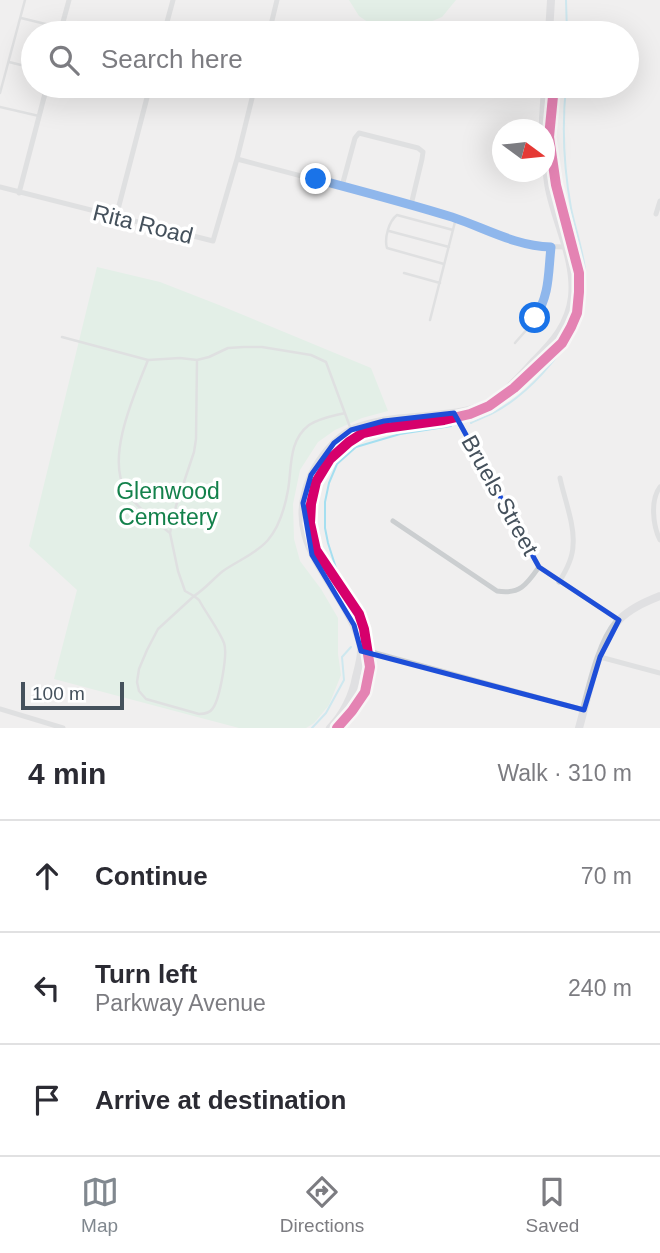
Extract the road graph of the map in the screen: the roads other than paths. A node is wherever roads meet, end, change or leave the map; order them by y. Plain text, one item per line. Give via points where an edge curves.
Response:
1 (25, 0) edge
2 (69, 0) edge
3 (173, 0) edge
4 (277, 0) edge
5 (551, 0) edge
6 (20, 18) junction
7 (29, 21) edge
8 (64, 21) edge
9 (167, 21) edge
10 (272, 21) edge
11 (550, 21) edge
12 (9, 61) junction
13 (21, 64) edge
14 (0, 93) edge
15 (44, 98) edge
16 (147, 98) edge
17 (252, 98) edge
18 (545, 98) edge
19 (0, 107) edge
20 (39, 116) junction
21 (544, 119) edge
22 (237, 159) junction
23 (547, 182) edge
24 (342, 186) junction
25 (0, 187) edge
26 (19, 192) junction
27 (660, 201) edge
28 (411, 205) junction
29 (656, 214) dead end
30 (116, 217) junction
31 (456, 218) junction
32 (453, 230) junction
33 (389, 231) junction
34 (449, 247) junction
35 (551, 247) junction
36 (565, 247) junction
37 (444, 264) junction
38 (404, 273) dead end
39 (440, 283) junction
40 (430, 320) dead end
41 (62, 337) dead end
42 (515, 343) dead end
43 (148, 360) junction
44 (197, 360) junction
45 (345, 413) junction
46 (454, 413) junction
47 (351, 430) junction
48 (560, 478) dead end
49 (660, 487) edge
50 (393, 522) dead end
51 (170, 533) junction
52 (660, 540) edge
53 (539, 567) junction
54 (559, 582) junction
55 (194, 596) junction
56 (660, 596) edge
57 (619, 620) junction
58 (361, 651) junction
59 (600, 657) junction
60 (660, 673) edge
61 (0, 709) edge
62 (584, 710) junction
63 (63, 728) edge
64 (330, 728) edge
65 (579, 728) edge

1 - 6 lane
2 - 8 street
3 - 9 street
4 - 10 street
5 - 11 street
6 - 7 lane
6 - 12 lane
12 - 13 lane
12 - 14 lane
15 - 20 street
16 - 30 street
17 - 22 street, Rita Road
18 - 21 street
19 - 20 lane
20 - 26 street
22 - 24 street
22 - 30 street, Rita Road via 213,241
23 - 36 street
24 - 28 street
24 - 28 street via 359,133 418,148 423,152
25 - 26 street, Rita Road
26 - 30 street, Rita Road
27 - 29 street
28 - 31 street
31 - 32 lane
31 - 35 street via 519,242
32 - 33 lane via 397,215
32 - 34 lane
33 - 34 lane
33 - 37 lane via 387,248
34 - 37 lane
35 - 36 street
35 - 42 lane via 543,304
36 - 46 street via 572,297 559,334 505,390 483,405
37 - 39 lane
38 - 39 lane
39 - 40 lane
41 - 43 lane
43 - 44 lane
43 - 51 lane via 127,413 118,467 127,492
44 - 45 lane via 244,346 311,355 326,362
44 - 51 lane via 194,452
45 - 47 lane
45 - 55 lane via 323,418 298,437 280,520 267,541
46 - 47 street via 384,421
46 - 53 street, Bruels Street
47 - 58 street via 334,443 311,475 303,503 304,531 312,555 354,625
48 - 54 street via 573,547
49 - 52 street via 654,499
50 - 53 street via 497,591 508,593 525,586
51 - 55 lane via 185,591
53 - 54 street, Bruels Street
54 - 57 street, Bruels Street
55 - 55 lane via 226,652 213,708 205,714 146,699 137,682 158,629
56 - 57 street
57 - 59 street
58 - 62 street
58 - 64 street via 354,692
59 - 60 street
59 - 62 street
61 - 63 street
62 - 65 street

